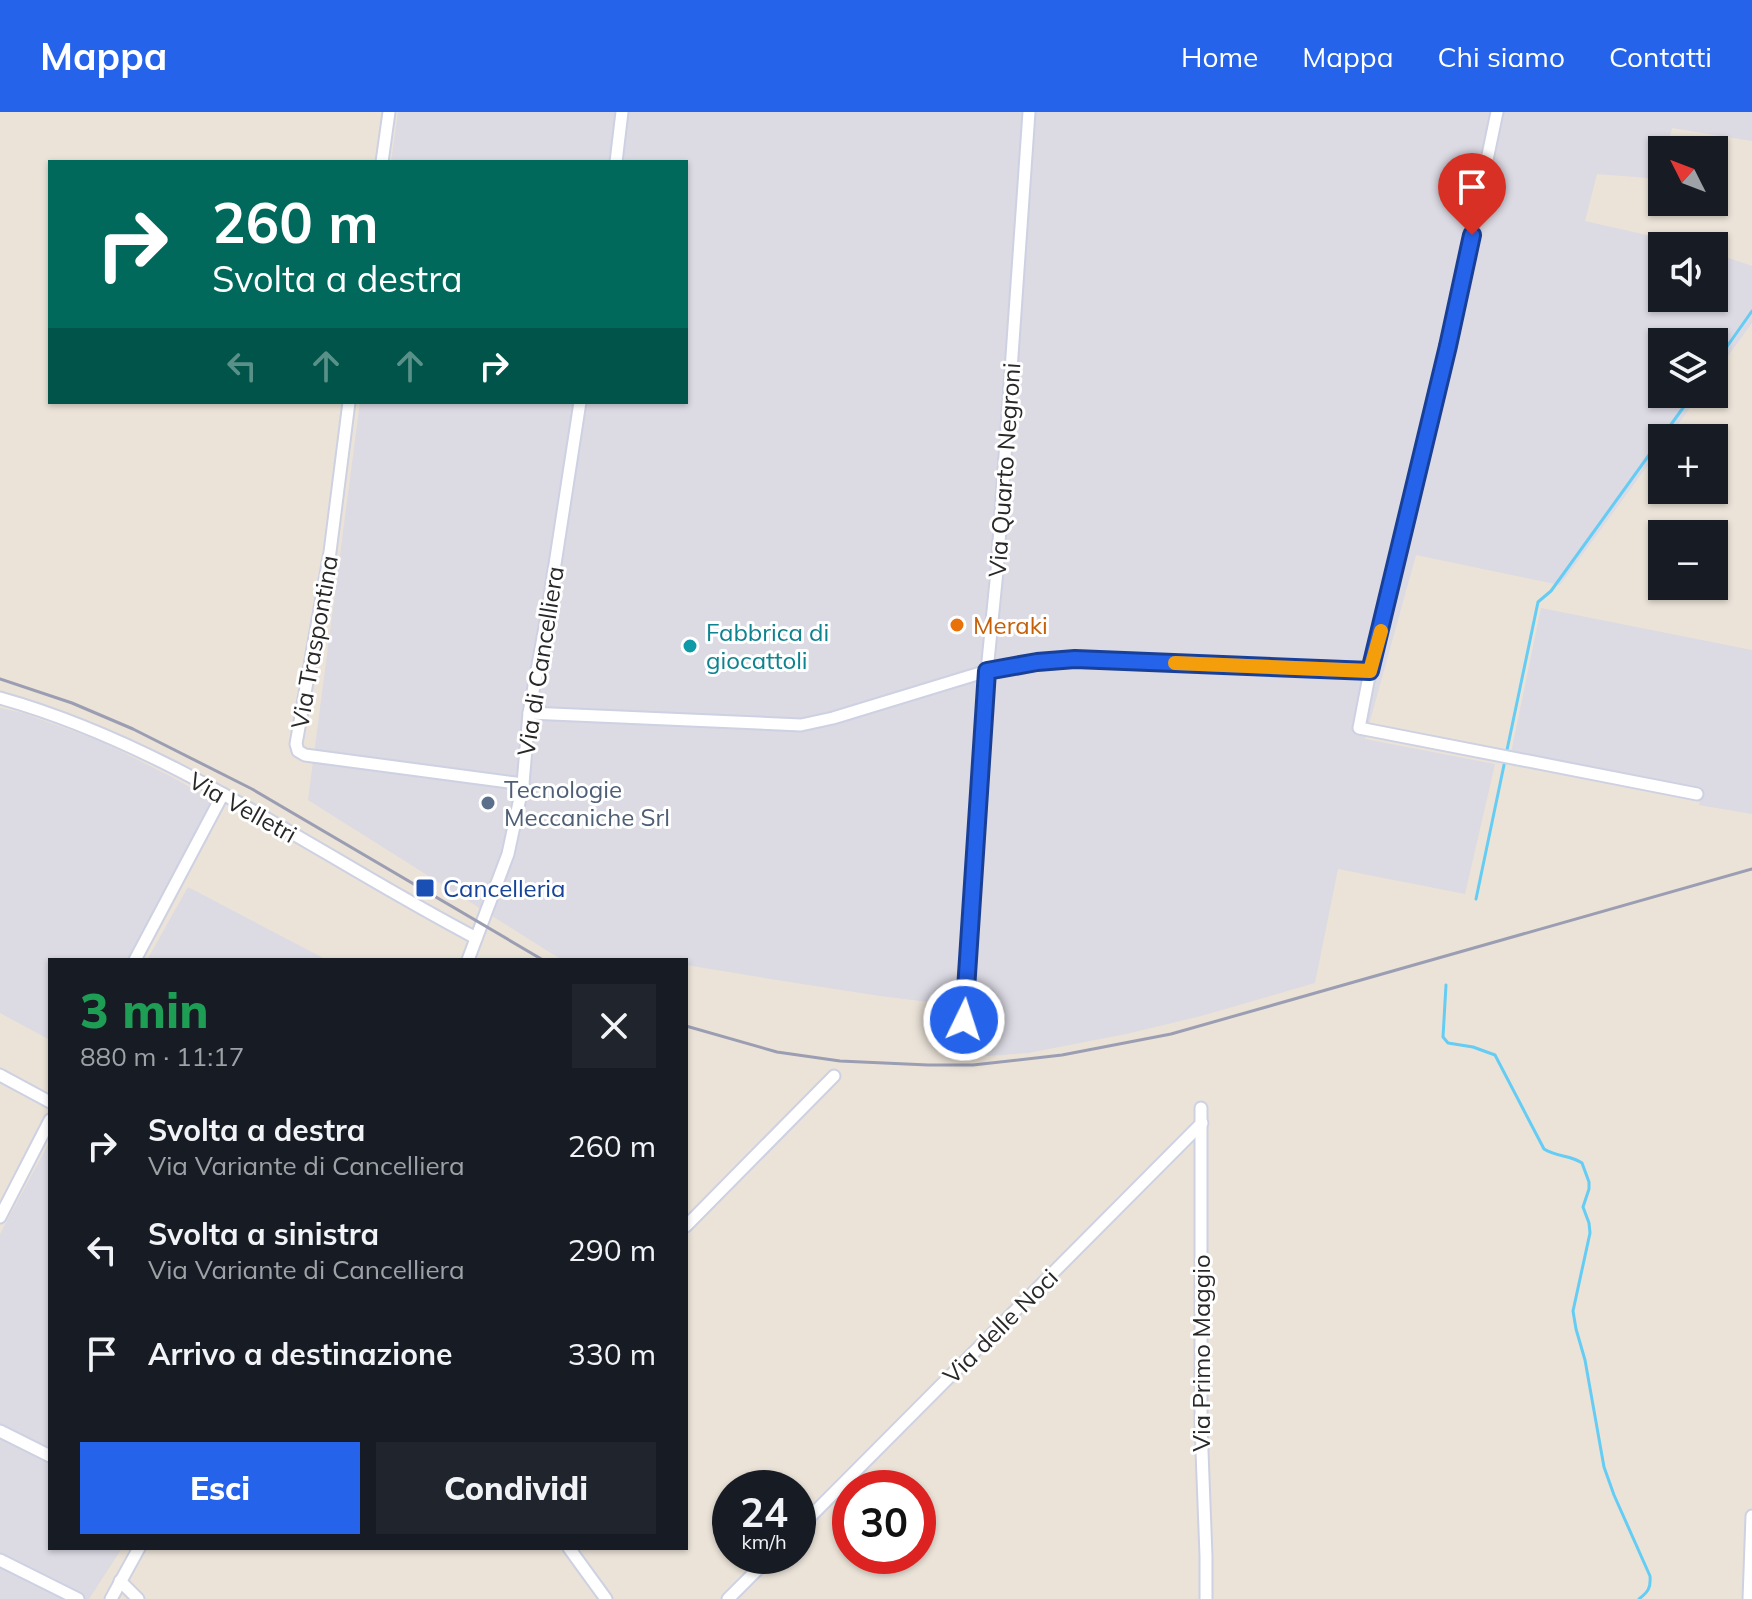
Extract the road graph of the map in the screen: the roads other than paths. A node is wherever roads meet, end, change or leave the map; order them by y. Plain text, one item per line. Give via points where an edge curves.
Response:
1 (389, 112) edge
2 (622, 112) edge
3 (1029, 112) edge
4 (1497, 112) edge
5 (382, 160) edge
6 (616, 160) edge
7 (349, 404) edge
8 (580, 404) edge
9 (987, 671) junction
10 (1370, 671) junction
11 (0, 698) edge
12 (529, 713) junction
13 (523, 784) junction
14 (223, 794) junction
15 (1697, 794) dead end
16 (476, 938) junction
17 (136, 958) edge
18 (469, 958) edge
19 (964, 1020) dead end
20 (0, 1075) edge
21 (834, 1076) dead end
22 (48, 1101) edge
23 (1201, 1108) dead end
24 (1202, 1123) junction
25 (48, 1124) edge
26 (0, 1217) edge
27 (688, 1224) edge
28 (0, 1431) edge
29 (48, 1455) edge
30 (816, 1511) edge
31 (1752, 1516) edge
32 (138, 1550) edge
33 (570, 1550) edge
34 (0, 1560) edge
35 (753, 1574) edge
36 (120, 1581) junction
37 (78, 1599) edge
38 (111, 1599) edge
39 (138, 1599) edge
40 (606, 1599) edge
41 (728, 1599) edge
42 (1206, 1599) edge
43 (1749, 1599) edge

1 - 5 street
2 - 6 street
3 - 9 street, Via Quarto Negroni
4 - 10 street via 1448,346
7 - 13 street, Via Traspontina via 298,751
8 - 12 street, Via di Cancelliera
9 - 10 street via 1075,659
9 - 12 street via 801,725
9 - 19 street, Via Quarto Negroni
10 - 15 street via 1359,728
11 - 14 street, Via Velletri via 96,733
12 - 13 street, Via di Cancelliera
13 - 16 street, Via di Cancelliera via 508,854
14 - 16 street, Via Velletri
14 - 17 street
16 - 18 street, Via di Cancelliera
20 - 22 street
21 - 27 street
23 - 24 street, Via Primo Maggio
24 - 30 street, Via delle Noci
24 - 42 street, Via Primo Maggio
25 - 26 street
28 - 29 street
31 - 43 street
32 - 36 street
33 - 40 street
34 - 37 street
35 - 41 street
36 - 38 street
36 - 39 street

